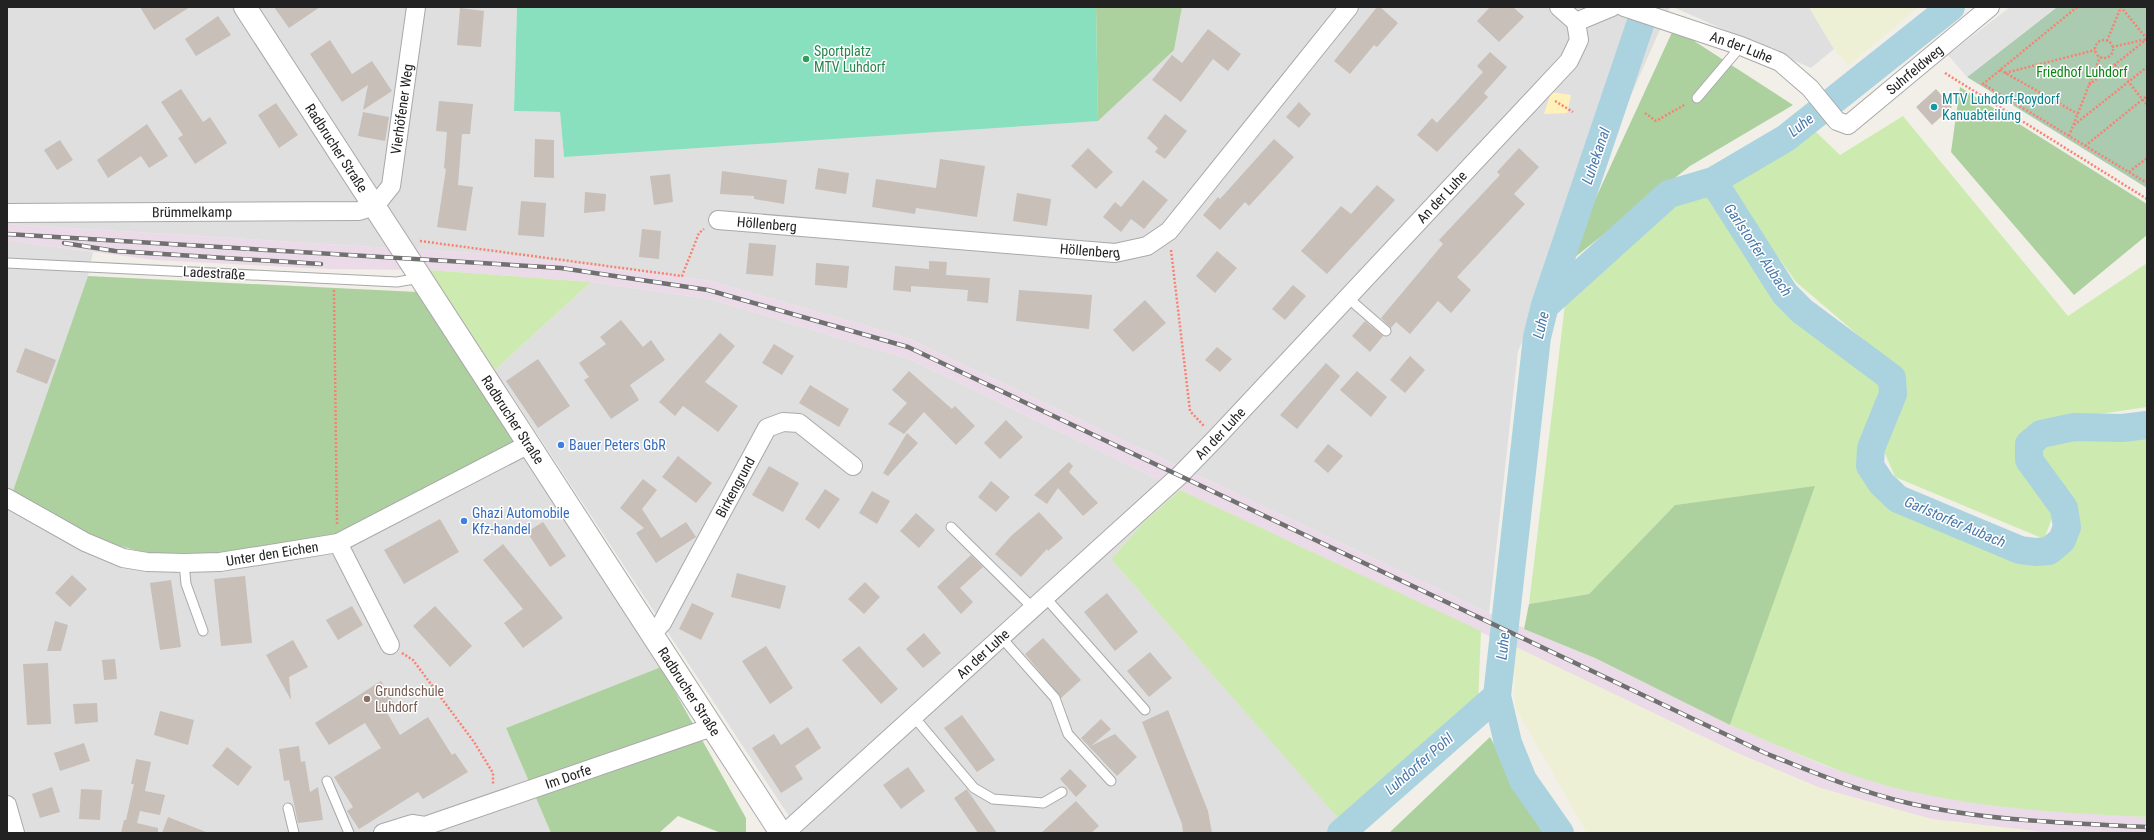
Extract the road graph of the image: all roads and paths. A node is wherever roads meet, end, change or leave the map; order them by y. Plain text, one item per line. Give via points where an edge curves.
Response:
1 (245, 7) edge
2 (416, 7) edge
3 (1349, 7) edge
4 (1559, 7) edge
5 (1612, 7) edge
6 (1624, 7) edge
7 (1990, 7) edge
8 (2077, 7) edge
9 (1576, 22) junction
10 (2147, 39) edge
11 (2107, 41) junction
12 (1741, 46) junction
13 (2112, 47) junction
14 (2095, 50) junction
15 (2100, 57) junction
16 (2114, 65) junction
17 (2147, 67) edge
18 (2000, 70) junction
19 (1945, 73) dead end
20 (2005, 73) junction
21 (2128, 82) junction
22 (2089, 85) junction
23 (1542, 90) junction
24 (2147, 96) edge
25 (1697, 98) joint
26 (2143, 100) junction
27 (2147, 105) edge
28 (1573, 112) dead end
29 (1645, 113) dead end
30 (2078, 114) junction
31 (1838, 121) joint
32 (2074, 125) junction
33 (2069, 136) junction
34 (2085, 146) junction
35 (2147, 158) edge
36 (2128, 172) junction
37 (2147, 183) edge
38 (2147, 199) edge
39 (375, 206) junction
40 (7, 213) edge
41 (718, 220) joint
42 (1169, 231) junction
43 (396, 238) junction
44 (7, 263) edge
45 (422, 278) junction
46 (336, 279) junction
47 (1348, 298) junction
48 (1386, 331) dead end
49 (1216, 438) junction
50 (529, 444) junction
51 (853, 466) dead end
52 (7, 498) edge
53 (951, 527) dead end
54 (338, 543) junction
55 (184, 563) junction
56 (1039, 603) junction
57 (203, 631) dead end
58 (652, 634) junction
59 (1001, 637) junction
60 (390, 645) joint
61 (1145, 710) dead end
62 (914, 716) junction
63 (712, 727) junction
64 (327, 781) dead end
65 (1111, 781) dead end
66 (1062, 792) dead end
67 (494, 802) junction
68 (7, 805) edge
69 (288, 808) dead end
70 (428, 830) edge
71 (15, 833) edge
72 (294, 833) edge
73 (349, 833) edge
74 (383, 833) edge
75 (781, 833) edge
76 (785, 833) edge

1 - 39 street, Radbrucher Straße
2 - 39 street, Vierhöfener Weg via 391,186
3 - 42 street, Höllenberg
4 - 9 street
5 - 9 street
6 - 12 street, An der Luhe
7 - 31 street, Suhrfeldweg via 1848,125
8 - 18 path
9 - 23 street, An der Luhe via 1579,40 1569,61
10 - 11 path via 2121,7
10 - 13 path
10 - 16 path
11 - 13 path
11 - 14 path via 2098,42
12 - 25 lane
12 - 31 street, An der Luhe via 1780,62 1810,88
13 - 15 path via 2110,54
14 - 15 path
14 - 20 path
15 - 22 path
16 - 21 path
16 - 22 path
17 - 21 path
18 - 20 path
18 - 33 path via 1983,84
19 - 38 path
20 - 30 path
21 - 26 path
21 - 32 path
22 - 30 path
23 - 28 path
23 - 47 street, An der Luhe
24 - 26 path
25 - 29 path via 1656,121
26 - 27 path
26 - 34 path
30 - 32 path
32 - 33 path
33 - 34 path
34 - 36 path
35 - 36 path
36 - 37 path
39 - 40 street, Brümmelkamp via 359,211
39 - 43 street, Radbrucher Straße
41 - 42 street, Höllenberg via 1115,254 1147,246
41 - 43 path via 699,233 682,276
42 - 49 path via 1190,411
43 - 45 street, Radbrucher Straße
44 - 46 lane, Ladestraße
45 - 46 lane, Ladestraße via 396,282
45 - 50 street, Radbrucher Straße
46 - 54 path via 334,290
47 - 48 lane
47 - 49 street, An der Luhe
49 - 56 street, An der Luhe via 1179,476
50 - 54 street, Unter den Eichen
50 - 58 street, Radbrucher Straße
51 - 58 street, Birkengrund via 799,423 783,422 767,428 662,623
52 - 55 street, Unter den Eichen via 85,542 123,558 147,562
53 - 56 lane
54 - 55 street, Unter den Eichen via 220,562
54 - 60 street
55 - 57 lane via 186,584
56 - 59 street, An der Luhe
56 - 61 lane
58 - 63 street, Radbrucher Straße
59 - 62 street, An der Luhe
59 - 65 lane via 1055,698 1068,734
60 - 67 path via 413,660 474,742 493,773
62 - 66 lane via 974,788 993,799 1044,803
62 - 76 street, An der Luhe
63 - 67 street, Im Dorfe
63 - 75 street, Radbrucher Straße
64 - 73 lane
67 - 70 street, Im Dorfe
68 - 71 street
69 - 72 lane
70 - 74 street, Im Dorfe via 412,824

